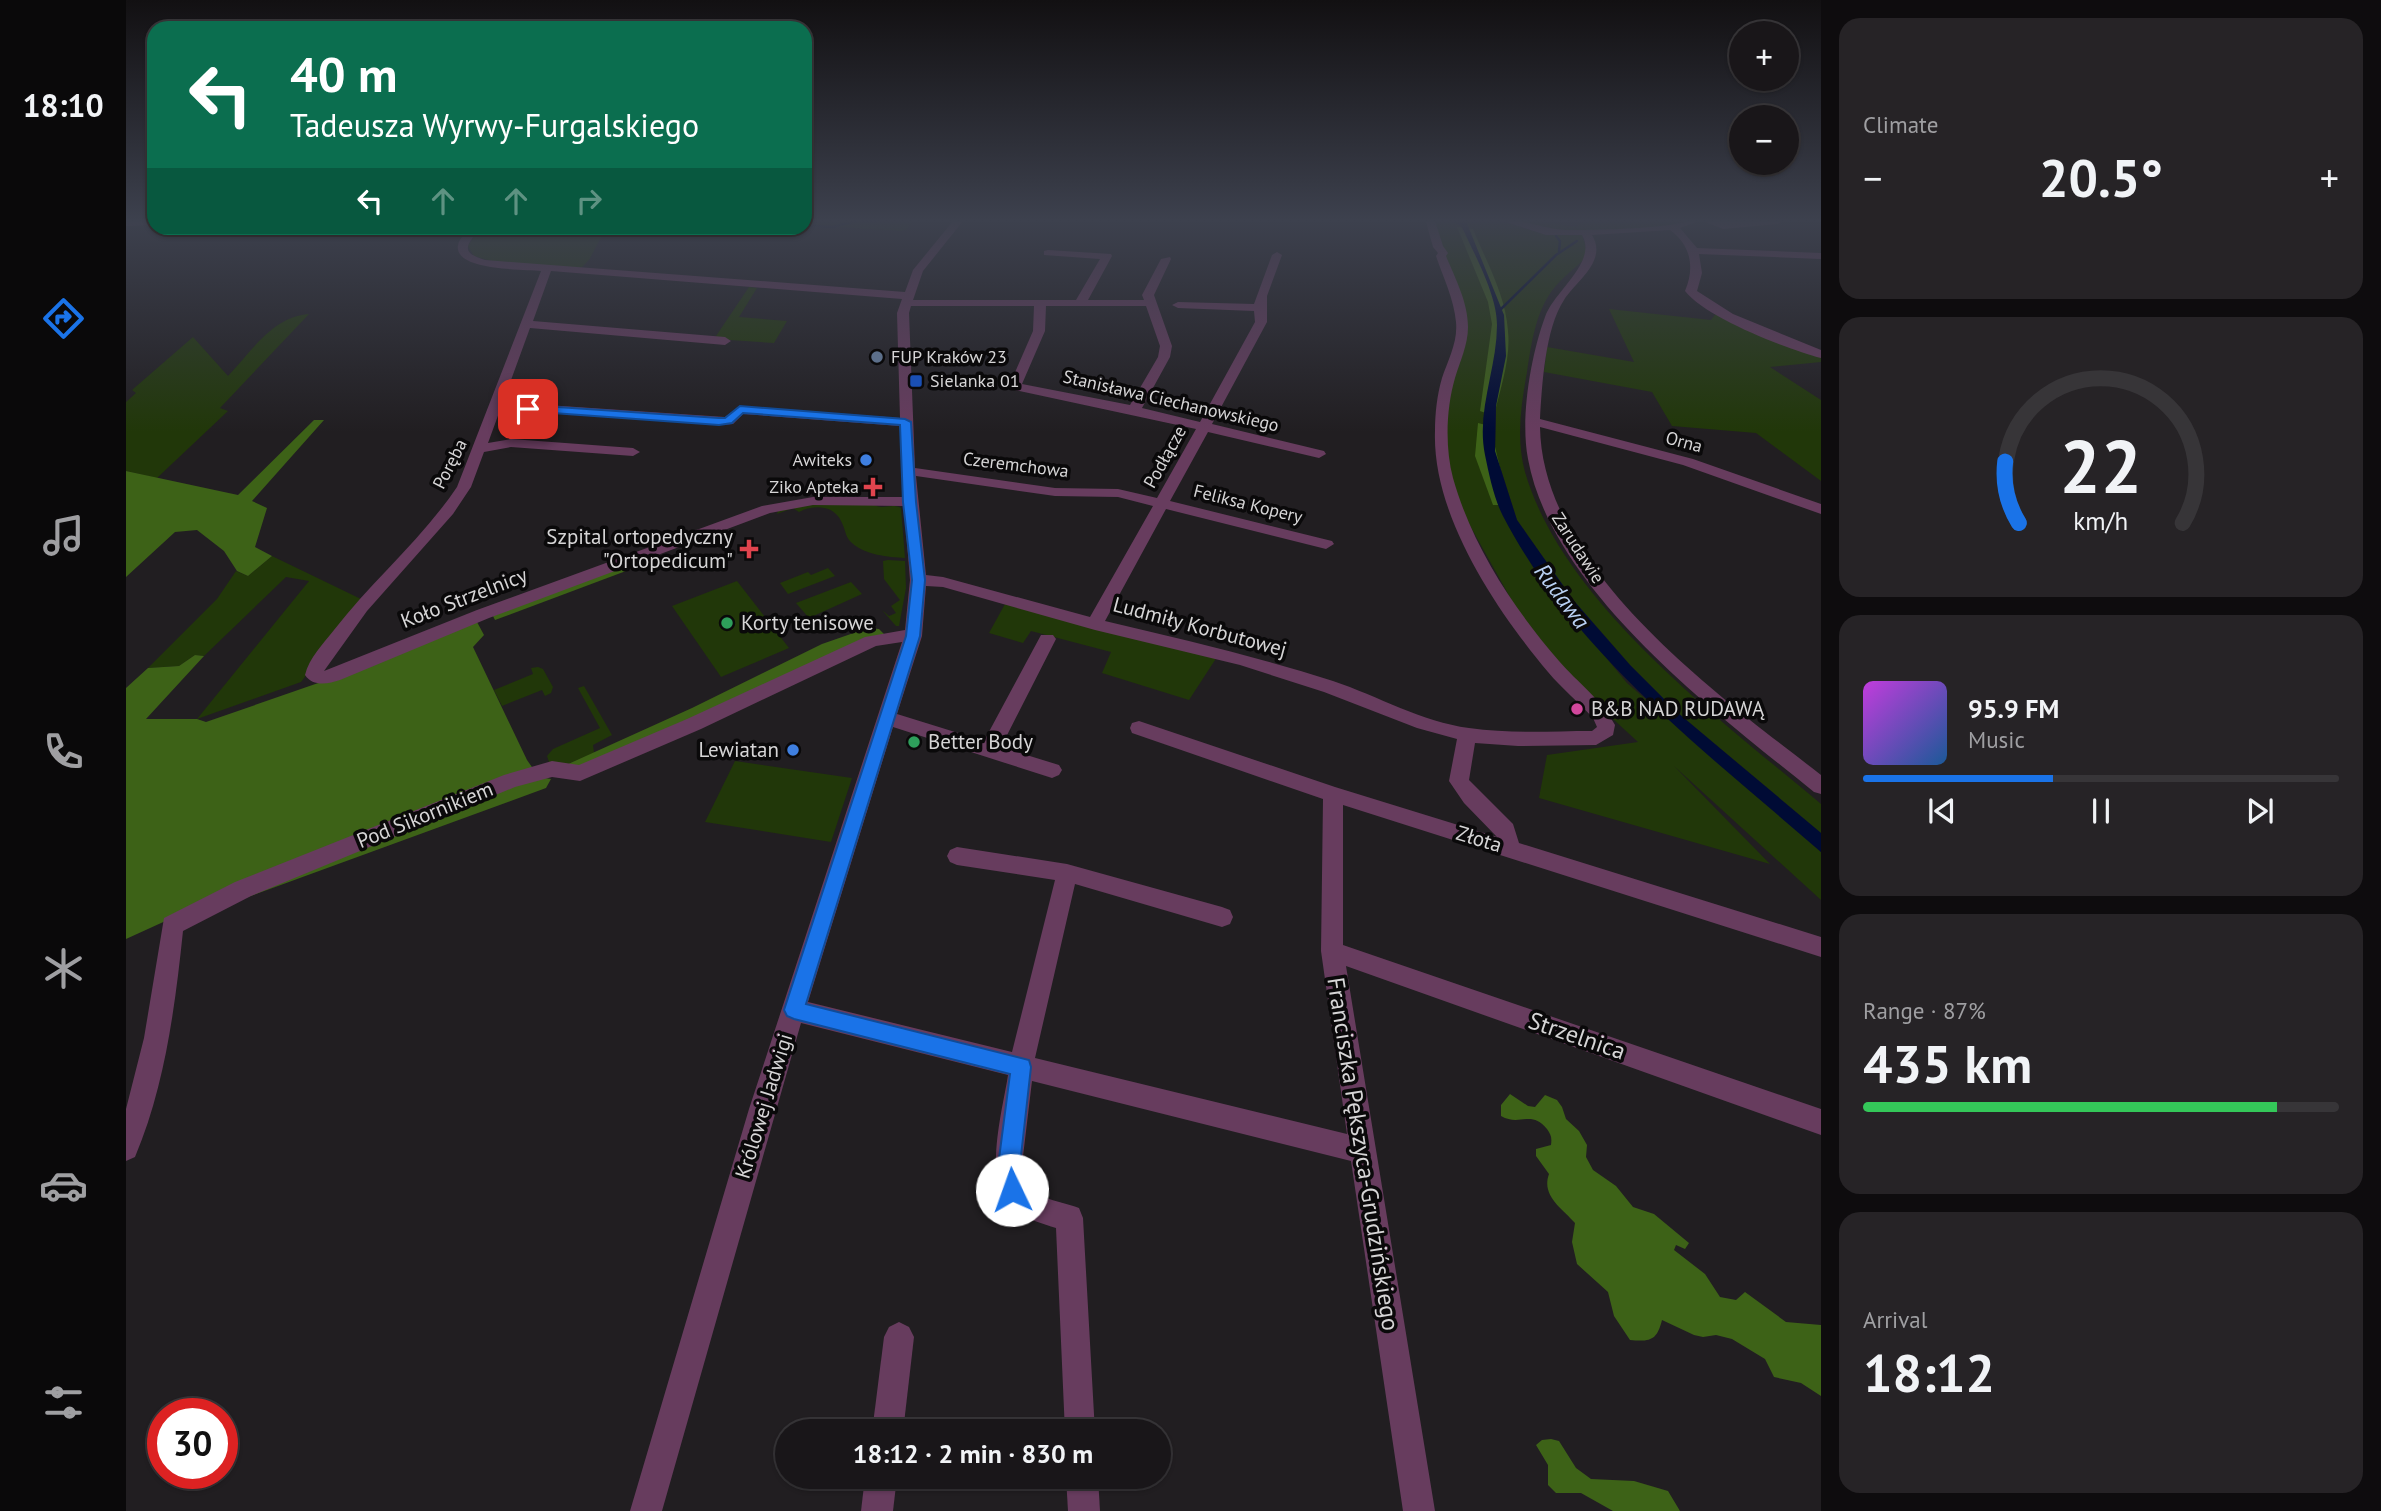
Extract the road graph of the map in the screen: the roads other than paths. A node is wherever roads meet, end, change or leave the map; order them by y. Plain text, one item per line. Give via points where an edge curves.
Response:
1 (539, 292) edge
2 (811, 292) edge
3 (909, 292) edge
4 (1087, 292) edge
5 (1150, 292) edge
6 (1263, 292) edge
7 (1452, 292) edge
8 (1563, 292) edge
9 (1691, 292) edge
10 (906, 300) junction
11 (1040, 303) junction
12 (1080, 303) junction
13 (1149, 303) junction
14 (1178, 305) dead end
15 (1257, 308) junction
16 (527, 324) junction
17 (725, 341) dead end
18 (1821, 354) edge
19 (1134, 410) junction
20 (525, 413) dead end
21 (1533, 421) junction
22 (905, 422) junction
23 (1203, 428) junction
24 (481, 448) junction
25 (633, 452) dead end
26 (1319, 454) dead end
27 (908, 471) junction
28 (909, 502) junction
29 (1162, 502) junction
30 (1821, 509) edge
31 (1326, 544) dead end
32 (918, 580) junction
33 (1095, 624) junction
34 (903, 636) junction
35 (1047, 639) dead end
36 (320, 678) joint
37 (887, 718) junction
38 (1139, 728) dead end
39 (1466, 736) junction
40 (990, 749) junction
41 (1052, 770) dead end
42 (1821, 786) edge
43 (1333, 794) junction
44 (1510, 849) junction
45 (957, 856) dead end
46 (1067, 873) junction
47 (1222, 917) dead end
48 (1821, 947) edge
49 (1332, 951) junction
50 (794, 1010) junction
51 (1021, 1067) junction
52 (1821, 1122) edge
53 (126, 1148) edge
54 (1361, 1150) junction
55 (899, 1337) dead end
56 (889, 1419) edge
57 (1079, 1419) edge
58 (880, 1489) edge
59 (1083, 1489) edge
60 (646, 1511) edge
61 (877, 1511) edge
62 (1084, 1511) edge
63 (1419, 1511) edge

1 - 16 street, Poręba
2 - 10 street
3 - 10 street, Królowej Jadwigi
4 - 12 street
5 - 13 street
6 - 15 street, Podłącze
7 - 39 street, Ludmiły Korbutowej via 1462,321 1442,423 1446,477 1459,516 1537,647 1600,711 1606,725 1596,738
8 - 21 street, Zarudawie via 1550,317
9 - 18 street via 1716,310
10 - 11 street
10 - 22 street, Królowej Jadwigi via 902,346
11 - 12 street
11 - 19 street, Stanisława Ciechanowskiego via 1039,331 1015,386
12 - 13 street
13 - 19 street via 1166,346
14 - 15 street
15 - 23 street, Podłącze via 1261,322
16 - 17 street
16 - 24 street, Poręba
19 - 23 street, Stanisława Ciechanowskiego
20 - 22 street via 532,408 728,421 740,410
21 - 30 street, Orna via 1688,462
21 - 42 street, Zarudawie via 1535,462 1552,509 1606,592 1689,678
22 - 27 street, Królowej Jadwigi
23 - 26 street, Stanisława Ciechanowskiego
23 - 29 street, Podłącze
24 - 25 street via 511,443
24 - 36 street, Poręba via 464,488 360,607 316,666 314,675
27 - 28 street, Królowej Jadwigi
27 - 29 street, Czeremchowa via 1055,492 1118,493
28 - 32 street, Królowej Jadwigi
28 - 36 street, Koło Strzelnicy via 813,501 767,509
29 - 31 street, Feliksa Kopery
29 - 33 street, Podłącze
32 - 33 street, Ludmiły Korbutowej via 943,582
32 - 34 street, Królowej Jadwigi
33 - 39 street, Ludmiły Korbutowej via 1242,659
34 - 37 street, Królowej Jadwigi
34 - 53 street, Pod Sikornikiem via 871,641 580,773 552,769 511,780 243,889 172,925 165,998 139,1112
35 - 40 street
37 - 40 street
37 - 50 street, Królowej Jadwigi
38 - 43 street, Złota
39 - 44 street via 1459,781 1507,830
40 - 41 street
43 - 44 street, Złota
43 - 49 street, Franciszka Pększyca-Grudzińskiego
44 - 48 street, Złota
45 - 46 street
46 - 47 street
46 - 51 street
49 - 52 street, Strzelnica
49 - 54 street, Franciszka Pększyca-Grudzińskiego
50 - 51 street
50 - 60 street, Królowej Jadwigi
51 - 54 street
51 - 57 street via 1009,1182 1023,1203 1069,1218
54 - 63 street, Franciszka Pększyca-Grudzińskiego
55 - 56 street
58 - 61 street
59 - 62 street

